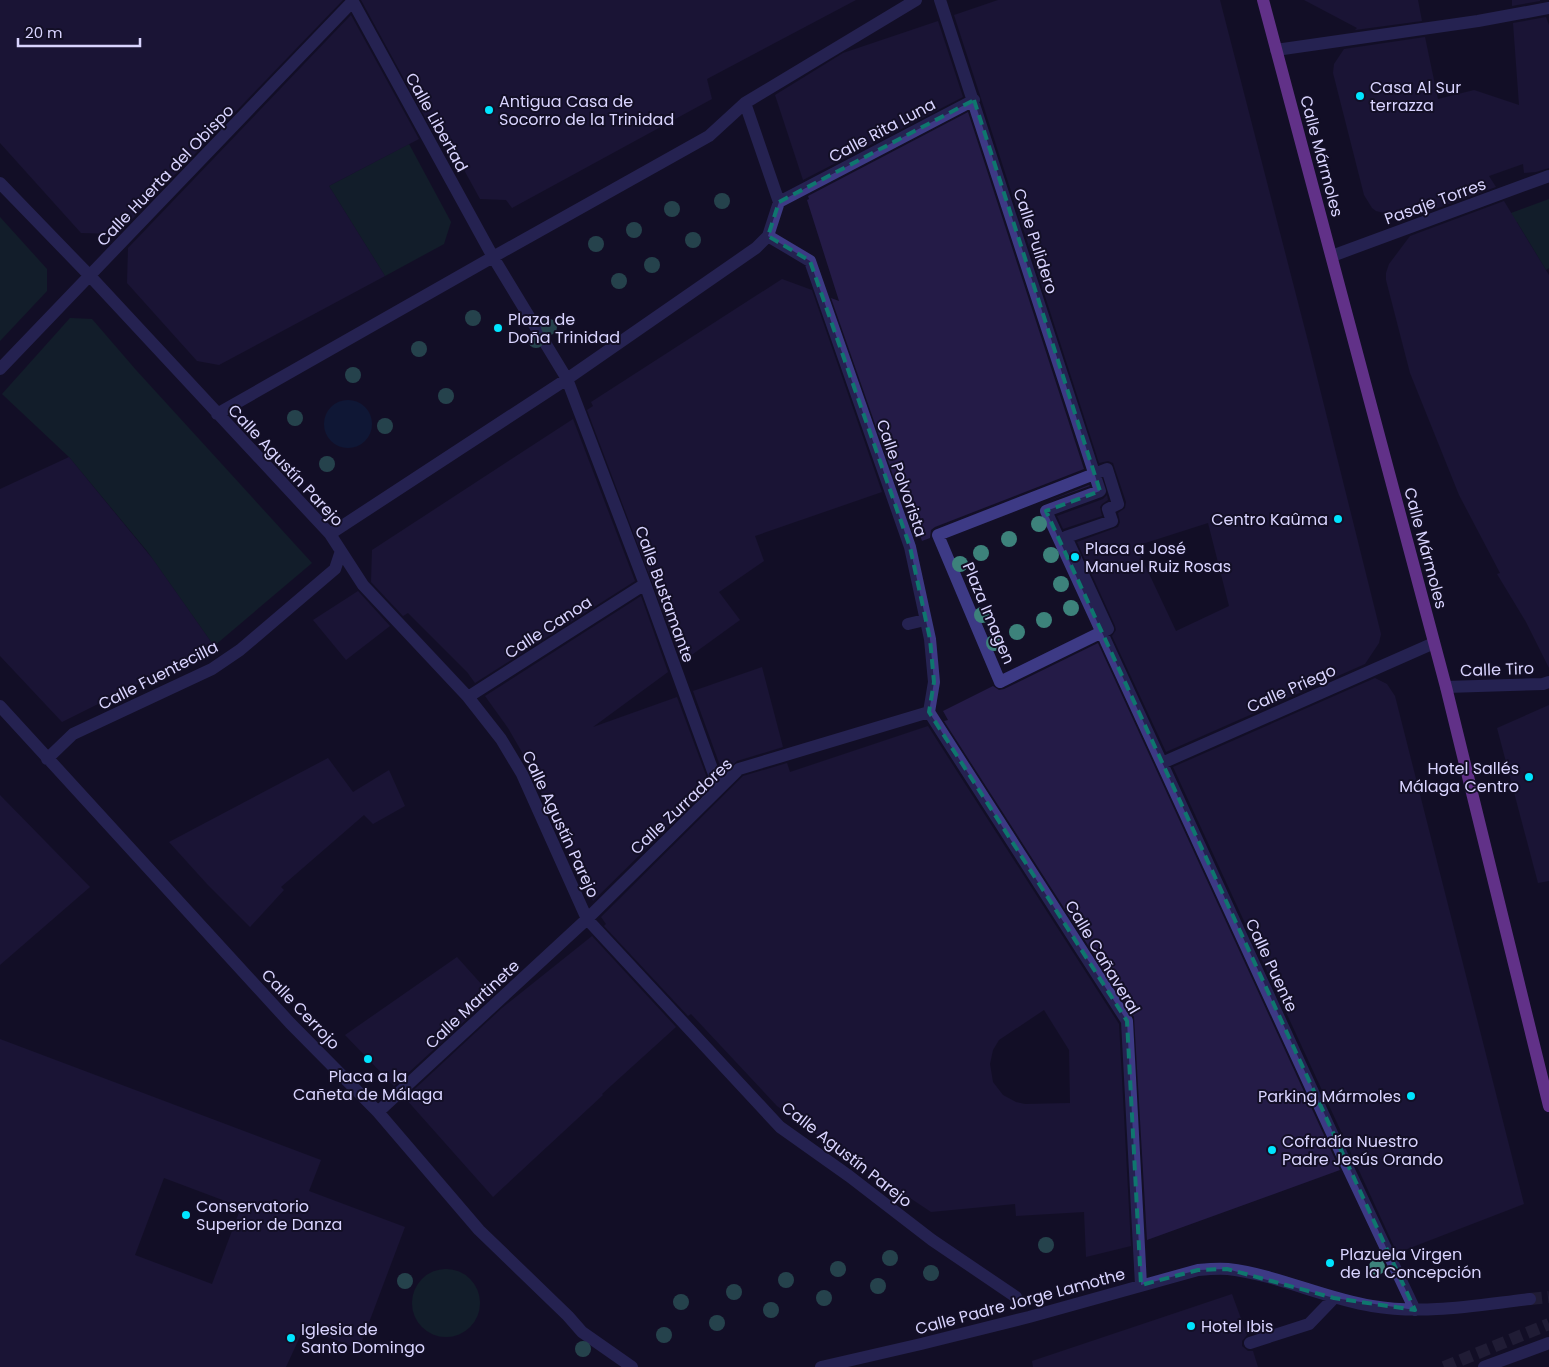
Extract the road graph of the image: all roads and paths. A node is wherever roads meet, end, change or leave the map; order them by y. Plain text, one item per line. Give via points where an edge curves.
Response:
1 (916, 0) edge
2 (940, 0) edge
3 (1263, 0) edge
4 (352, 1) edge
5 (1549, 8) edge
6 (1276, 50) junction
7 (974, 100) junction
8 (745, 103) junction
9 (1549, 176) edge
10 (0, 183) edge
11 (779, 202) junction
12 (768, 236) junction
13 (494, 256) junction
14 (1332, 256) junction
15 (90, 276) junction
16 (0, 369) edge
17 (567, 379) junction
18 (217, 414) junction
19 (1100, 491) joint
20 (330, 534) junction
21 (341, 551) junction
22 (645, 584) junction
23 (925, 620) junction
24 (908, 624) dead end
25 (1102, 632) junction
26 (1434, 643) junction
27 (1446, 687) junction
28 (1547, 687) edge
29 (468, 697) junction
30 (0, 706) edge
31 (929, 712) junction
32 (47, 759) junction
33 (1162, 763) junction
34 (719, 788) junction
35 (587, 919) junction
36 (1549, 1106) edge
37 (378, 1112) junction
38 (1141, 1285) junction
39 (1016, 1297) dead end
40 (1334, 1298) junction
41 (1530, 1299) tunnel mouth
42 (1416, 1310) junction
43 (1250, 1343) dead end
44 (1549, 1343) edge
45 (632, 1367) edge
46 (821, 1367) edge
47 (1484, 1367) edge

1 - 8 street
2 - 7 street, Calle Pulidero
3 - 6 main road, Calle Mármoles
4 - 13 street, Calle Libertad
4 - 15 street, Calle Huerta del Obispo
5 - 6 street
6 - 14 main road, Calle Mármoles
7 - 11 street, Calle Rita Luna
7 - 19 street, Calle Pulidero
8 - 11 street
8 - 13 street via 709,136
9 - 14 street, Pasaje Torres
10 - 15 street, Calle Agustín Parejo
11 - 12 street
12 - 17 street via 756,248
12 - 23 street, Calle Polvorista via 810,261 910,548
13 - 17 street, Calle Libertad
13 - 18 street
14 - 26 main road, Calle Mármoles
15 - 16 street, Calle Huerta del Obispo
15 - 18 street, Calle Agustín Parejo
17 - 20 street
17 - 22 street, Calle Bustamante
18 - 20 street, Calle Agustín Parejo
19 - 25 street, Calle Puente via 1046,511
20 - 21 street, Calle Agustín Parejo
21 - 29 street, Calle Agustín Parejo via 362,585
21 - 32 street, Calle Fuentecilla via 335,569 240,650 212,669 73,734
22 - 29 street, Calle Canoa
22 - 34 street, Calle Bustamante
23 - 24 street
23 - 31 street, Calle Polvorista via 934,682
25 - 25 street, Plaza Imagen via 1108,629 1066,537 1112,521 1108,509 1118,504 1107,469 938,535 1000,682
25 - 33 street, Calle Puente
26 - 27 main road, Calle Mármoles
26 - 33 street, Calle Priego
27 - 28 street, Calle Tiro
27 - 36 main road, Calle Mármoles
29 - 35 street, Calle Agustín Parejo via 522,774
30 - 32 street, Calle Cerrojo
31 - 34 street, Calle Zurradores via 739,769
31 - 38 street, Calle Cañaveral via 1127,1021
32 - 37 street, Calle Cerrojo via 290,1023
33 - 42 street, Calle Puente
34 - 35 street, Calle Zurradores
35 - 37 street, Calle Martinete
35 - 39 street, Calle Agustín Parejo via 780,1127 932,1240
37 - 45 street, Calle Cerrojo via 479,1230 582,1332
38 - 40 street, Calle Padre Jorge Lamothe via 1198,1270 1227,1269 1271,1277
38 - 46 street, Calle Padre Jorge Lamothe via 939,1340
40 - 42 street
40 - 43 street via 1309,1324
41 - 42 street
44 - 47 street

